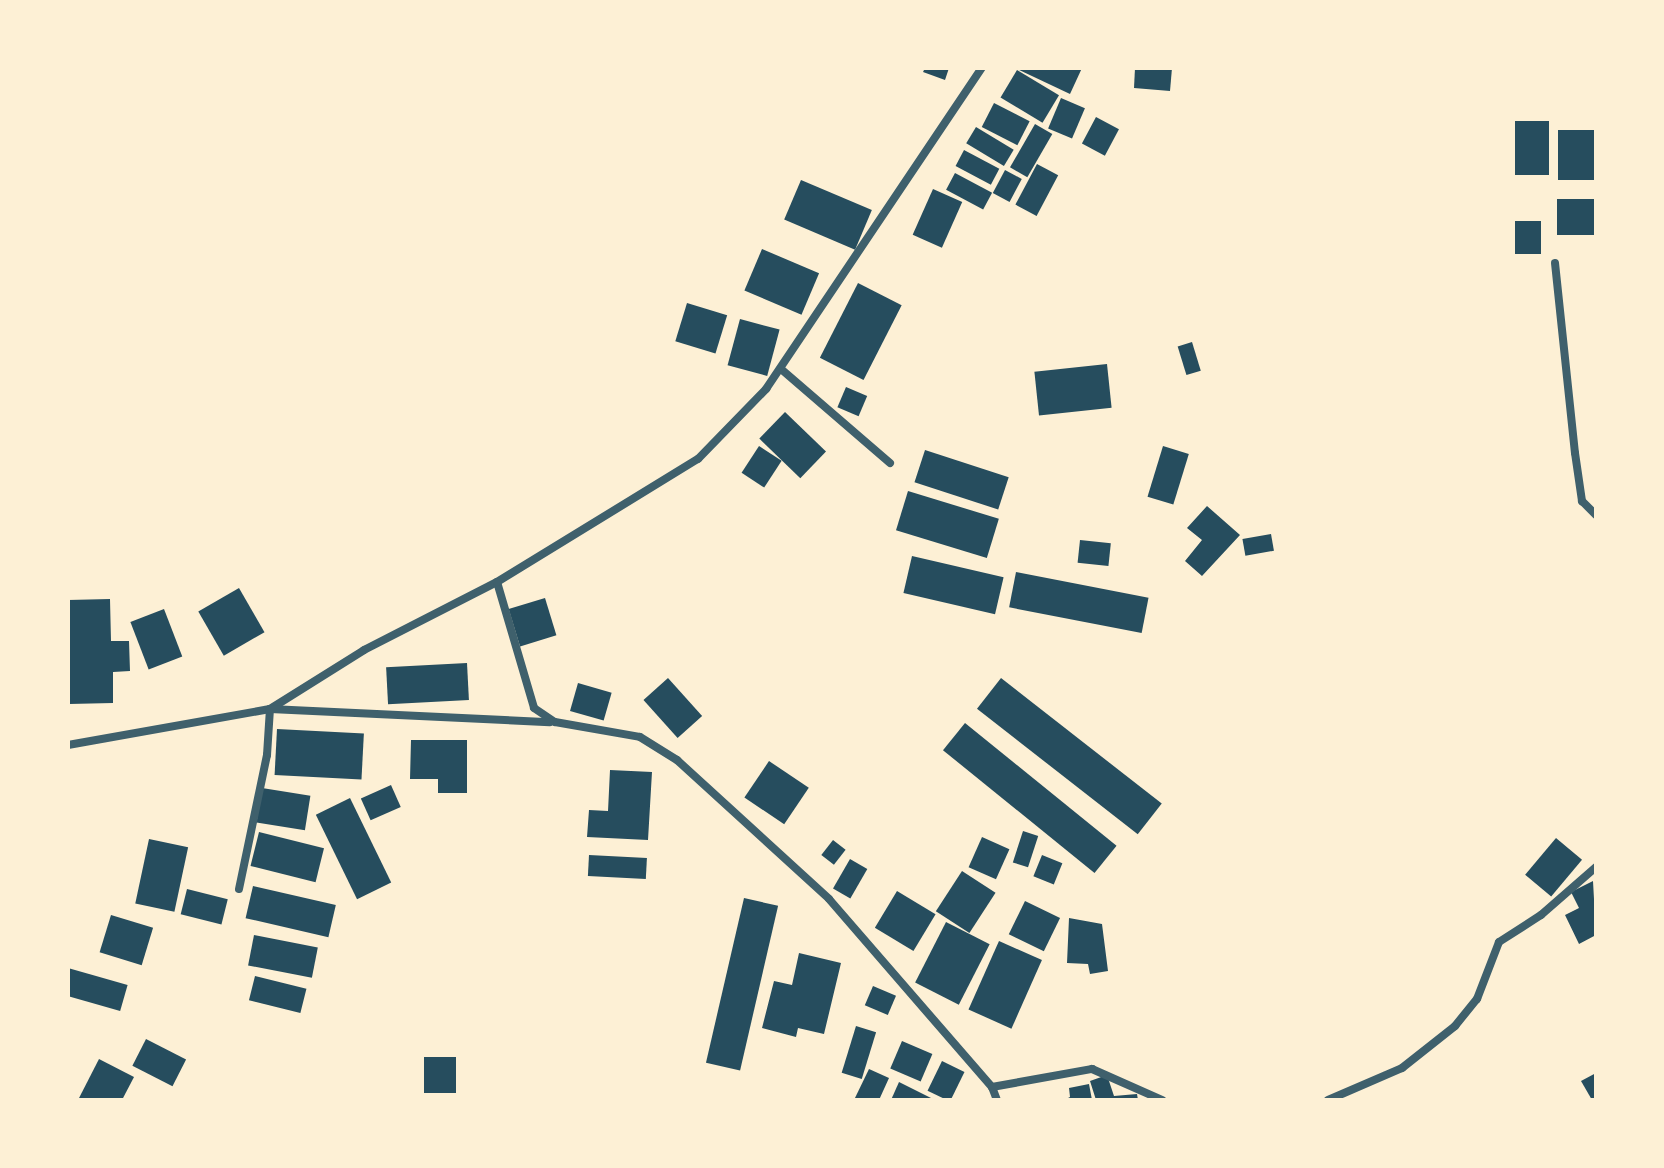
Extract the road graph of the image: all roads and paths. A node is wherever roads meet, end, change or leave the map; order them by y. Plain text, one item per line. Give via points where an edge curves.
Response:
1 (982, 68) edge
2 (1555, 263) dead end
3 (781, 369) junction
4 (890, 463) dead end
5 (1596, 515) edge
6 (497, 582) junction
7 (270, 709) junction
8 (555, 722) junction
9 (68, 745) edge
10 (1596, 867) edge
11 (239, 889) dead end
12 (992, 1087) junction
13 (997, 1100) edge
14 (1162, 1100) edge
15 (1328, 1100) edge

1 - 3 street
2 - 5 street via 1582,501
3 - 4 street
3 - 6 street via 698,459
6 - 7 street via 364,650
6 - 8 street via 529,699
7 - 8 street
7 - 9 street
7 - 11 street via 267,755
8 - 12 street via 640,737 677,760 829,899
10 - 15 street via 1499,942 1477,999 1455,1026 1402,1068
12 - 13 street
12 - 14 street via 1092,1069

